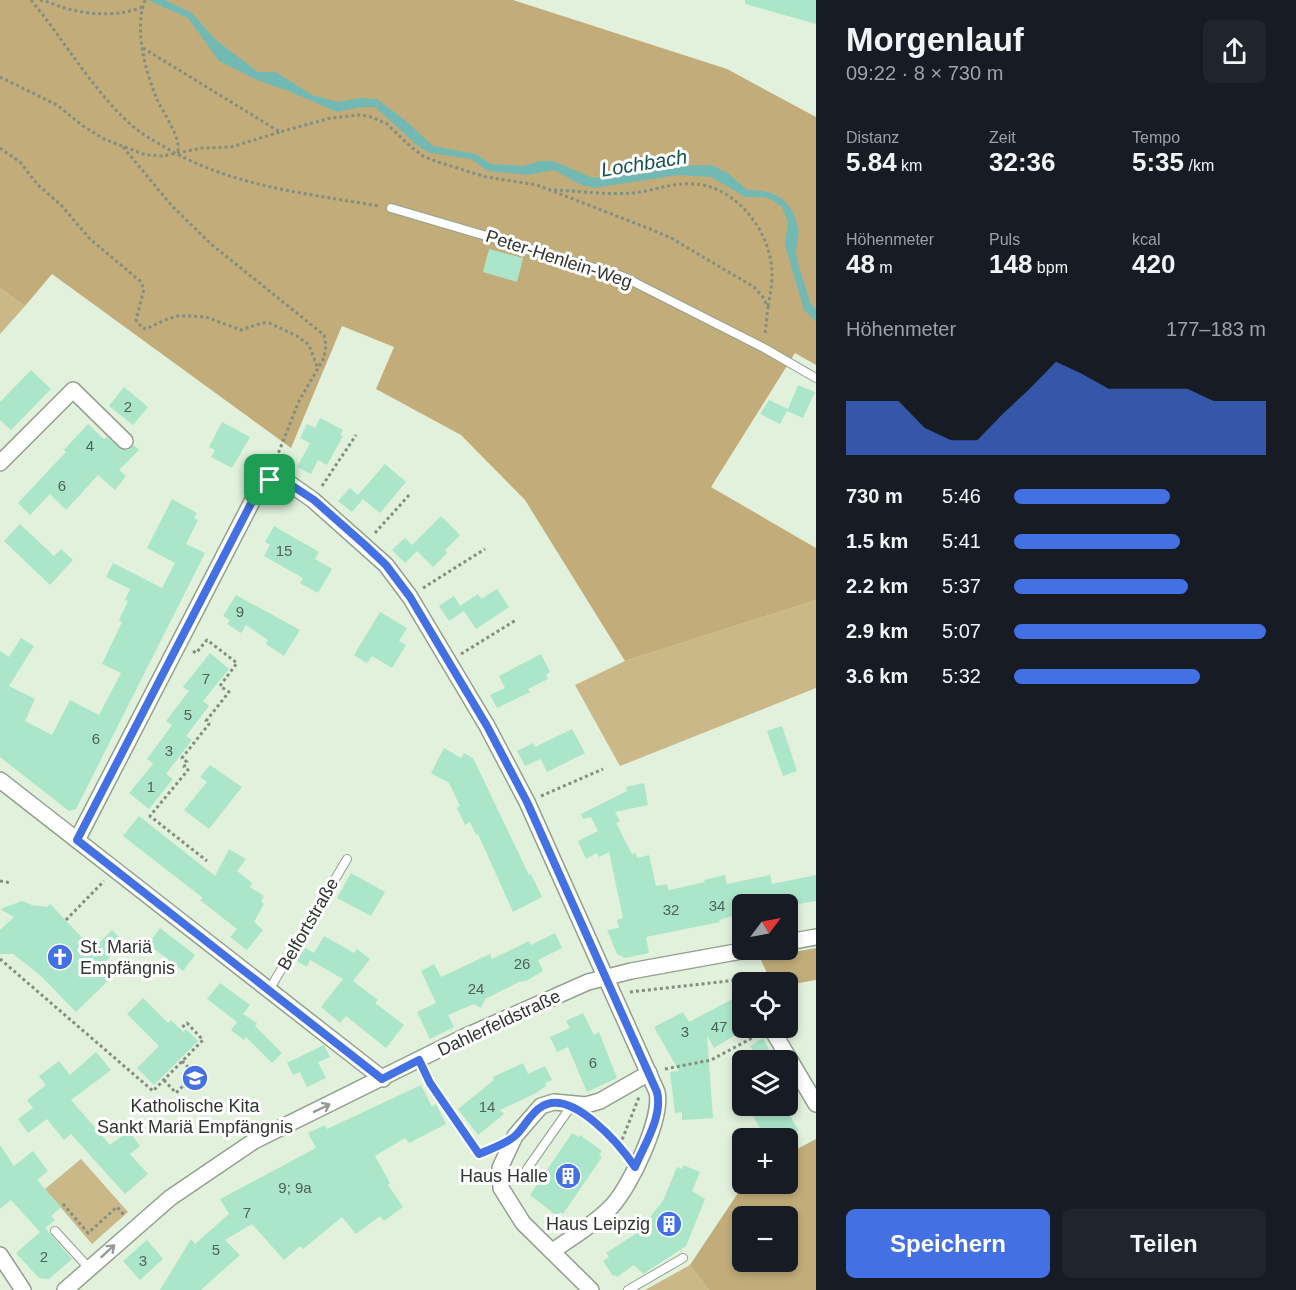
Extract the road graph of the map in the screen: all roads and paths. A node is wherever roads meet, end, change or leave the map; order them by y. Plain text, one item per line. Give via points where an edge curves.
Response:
1 (31, 0) edge
2 (40, 0) edge
3 (144, 3) edge
4 (142, 48) junction
5 (0, 77) edge
6 (280, 132) junction
7 (123, 147) junction
8 (0, 148) edge
9 (176, 154) junction
10 (550, 190) junction
11 (391, 208) joint
12 (768, 307) junction
13 (764, 348) junction
14 (318, 369) junction
15 (816, 378) edge
16 (356, 435) dead end
17 (125, 441) dead end
18 (0, 464) edge
19 (270, 480) junction
20 (410, 494) dead end
21 (314, 500) junction
22 (365, 545) junction
23 (485, 549) dead end
24 (410, 597) junction
25 (516, 620) dead end
26 (179, 641) junction
27 (449, 662) junction
28 (603, 769) dead end
29 (0, 780) edge
30 (527, 802) junction
31 (77, 840) junction
32 (347, 859) dead end
33 (207, 861) dead end
34 (116, 870) junction
35 (0, 881) edge
36 (11, 883) dead end
37 (66, 920) dead end
38 (816, 937) edge
39 (798, 940) edge
40 (732, 953) edge
41 (0, 959) edge
42 (606, 976) junction
43 (732, 981) edge
44 (269, 990) junction
45 (614, 994) junction
46 (180, 1029) dead end
47 (751, 1038) edge
48 (771, 1038) edge
49 (419, 1060) junction
50 (182, 1061) junction
51 (649, 1073) junction
52 (382, 1079) junction
53 (164, 1080) junction
54 (816, 1104) edge
55 (572, 1105) junction
56 (515, 1136) junction
57 (620, 1145) junction
58 (635, 1167) junction
59 (527, 1169) dead end
60 (63, 1204) dead end
61 (135, 1227) junction
62 (55, 1231) dead end
63 (553, 1251) junction
64 (0, 1255) edge
65 (683, 1258) dead end
66 (89, 1268) junction
67 (23, 1290) edge
68 (65, 1290) edge
69 (591, 1290) edge
70 (628, 1290) edge

1 - 9 path via 116,110 143,134
2 - 3 path via 89,13 124,13
3 - 4 path
4 - 6 path
4 - 9 path via 156,98 179,144
5 - 7 path via 57,105 83,126
6 - 9 path via 231,147
6 - 10 path via 331,118 369,116 387,124 429,158 486,177
7 - 9 path via 156,157
7 - 14 path via 172,206 211,244 320,330 326,339 326,350
8 - 14 path via 20,162 96,245 140,281 144,289 136,320 142,328 178,316 206,317 241,330 269,323 309,345
9 - 11 path via 259,186
10 - 12 path via 671,238 754,287
10 - 12 path via 634,192 678,183 699,184 723,193 743,207 764,241 772,273
11 - 13 lane, Peter-Henlein-Weg via 622,276
12 - 13 path
13 - 15 lane, Peter-Henlein-Weg
14 - 19 path via 299,401
16 - 21 path
17 - 18 street via 73,390
19 - 21 street via 285,481
19 - 26 street via 258,490
20 - 22 path
21 - 22 street
22 - 24 street
23 - 24 path
24 - 27 street
25 - 27 path
26 - 31 street
26 - 33 path via 196,653 207,640 237,663 220,686 229,692 182,758 188,770 150,816
27 - 30 street
28 - 30 path
29 - 31 street
30 - 42 street
31 - 34 street
32 - 44 lane, Belfortstraße
34 - 37 path
34 - 44 street
35 - 36 path
38 - 39 street
40 - 42 street, Dahlerfeldstraße
41 - 53 path via 153,1091
42 - 45 street
42 - 49 street, Dahlerfeldstraße
43 - 45 path
44 - 52 street
45 - 51 street
46 - 50 path via 187,1023 203,1040
47 - 51 path via 711,1060
48 - 54 street
49 - 52 street, Dahlerfeldstraße
49 - 56 path via 430,1083 479,1154
50 - 53 path
50 - 53 path via 195,1074 176,1093
51 - 55 street via 600,1101
51 - 57 path
51 - 58 street via 657,1092 658,1109
61 -> 52 street, Dahlerfeldstraße via 183,1187 254,1141
55 - 56 street via 555,1102 541,1106
55 - 57 path
55 - 59 lane
56 - 63 street via 500,1168 501,1188 527,1227
57 - 58 path
58 - 63 street via 613,1205
60 - 61 path via 88,1233 117,1207
66 -> 61 street, Dahlerfeldstraße
62 - 66 lane
63 - 69 street
64 - 67 street
65 - 70 lane
66 - 68 street, Dahlerfeldstraße

